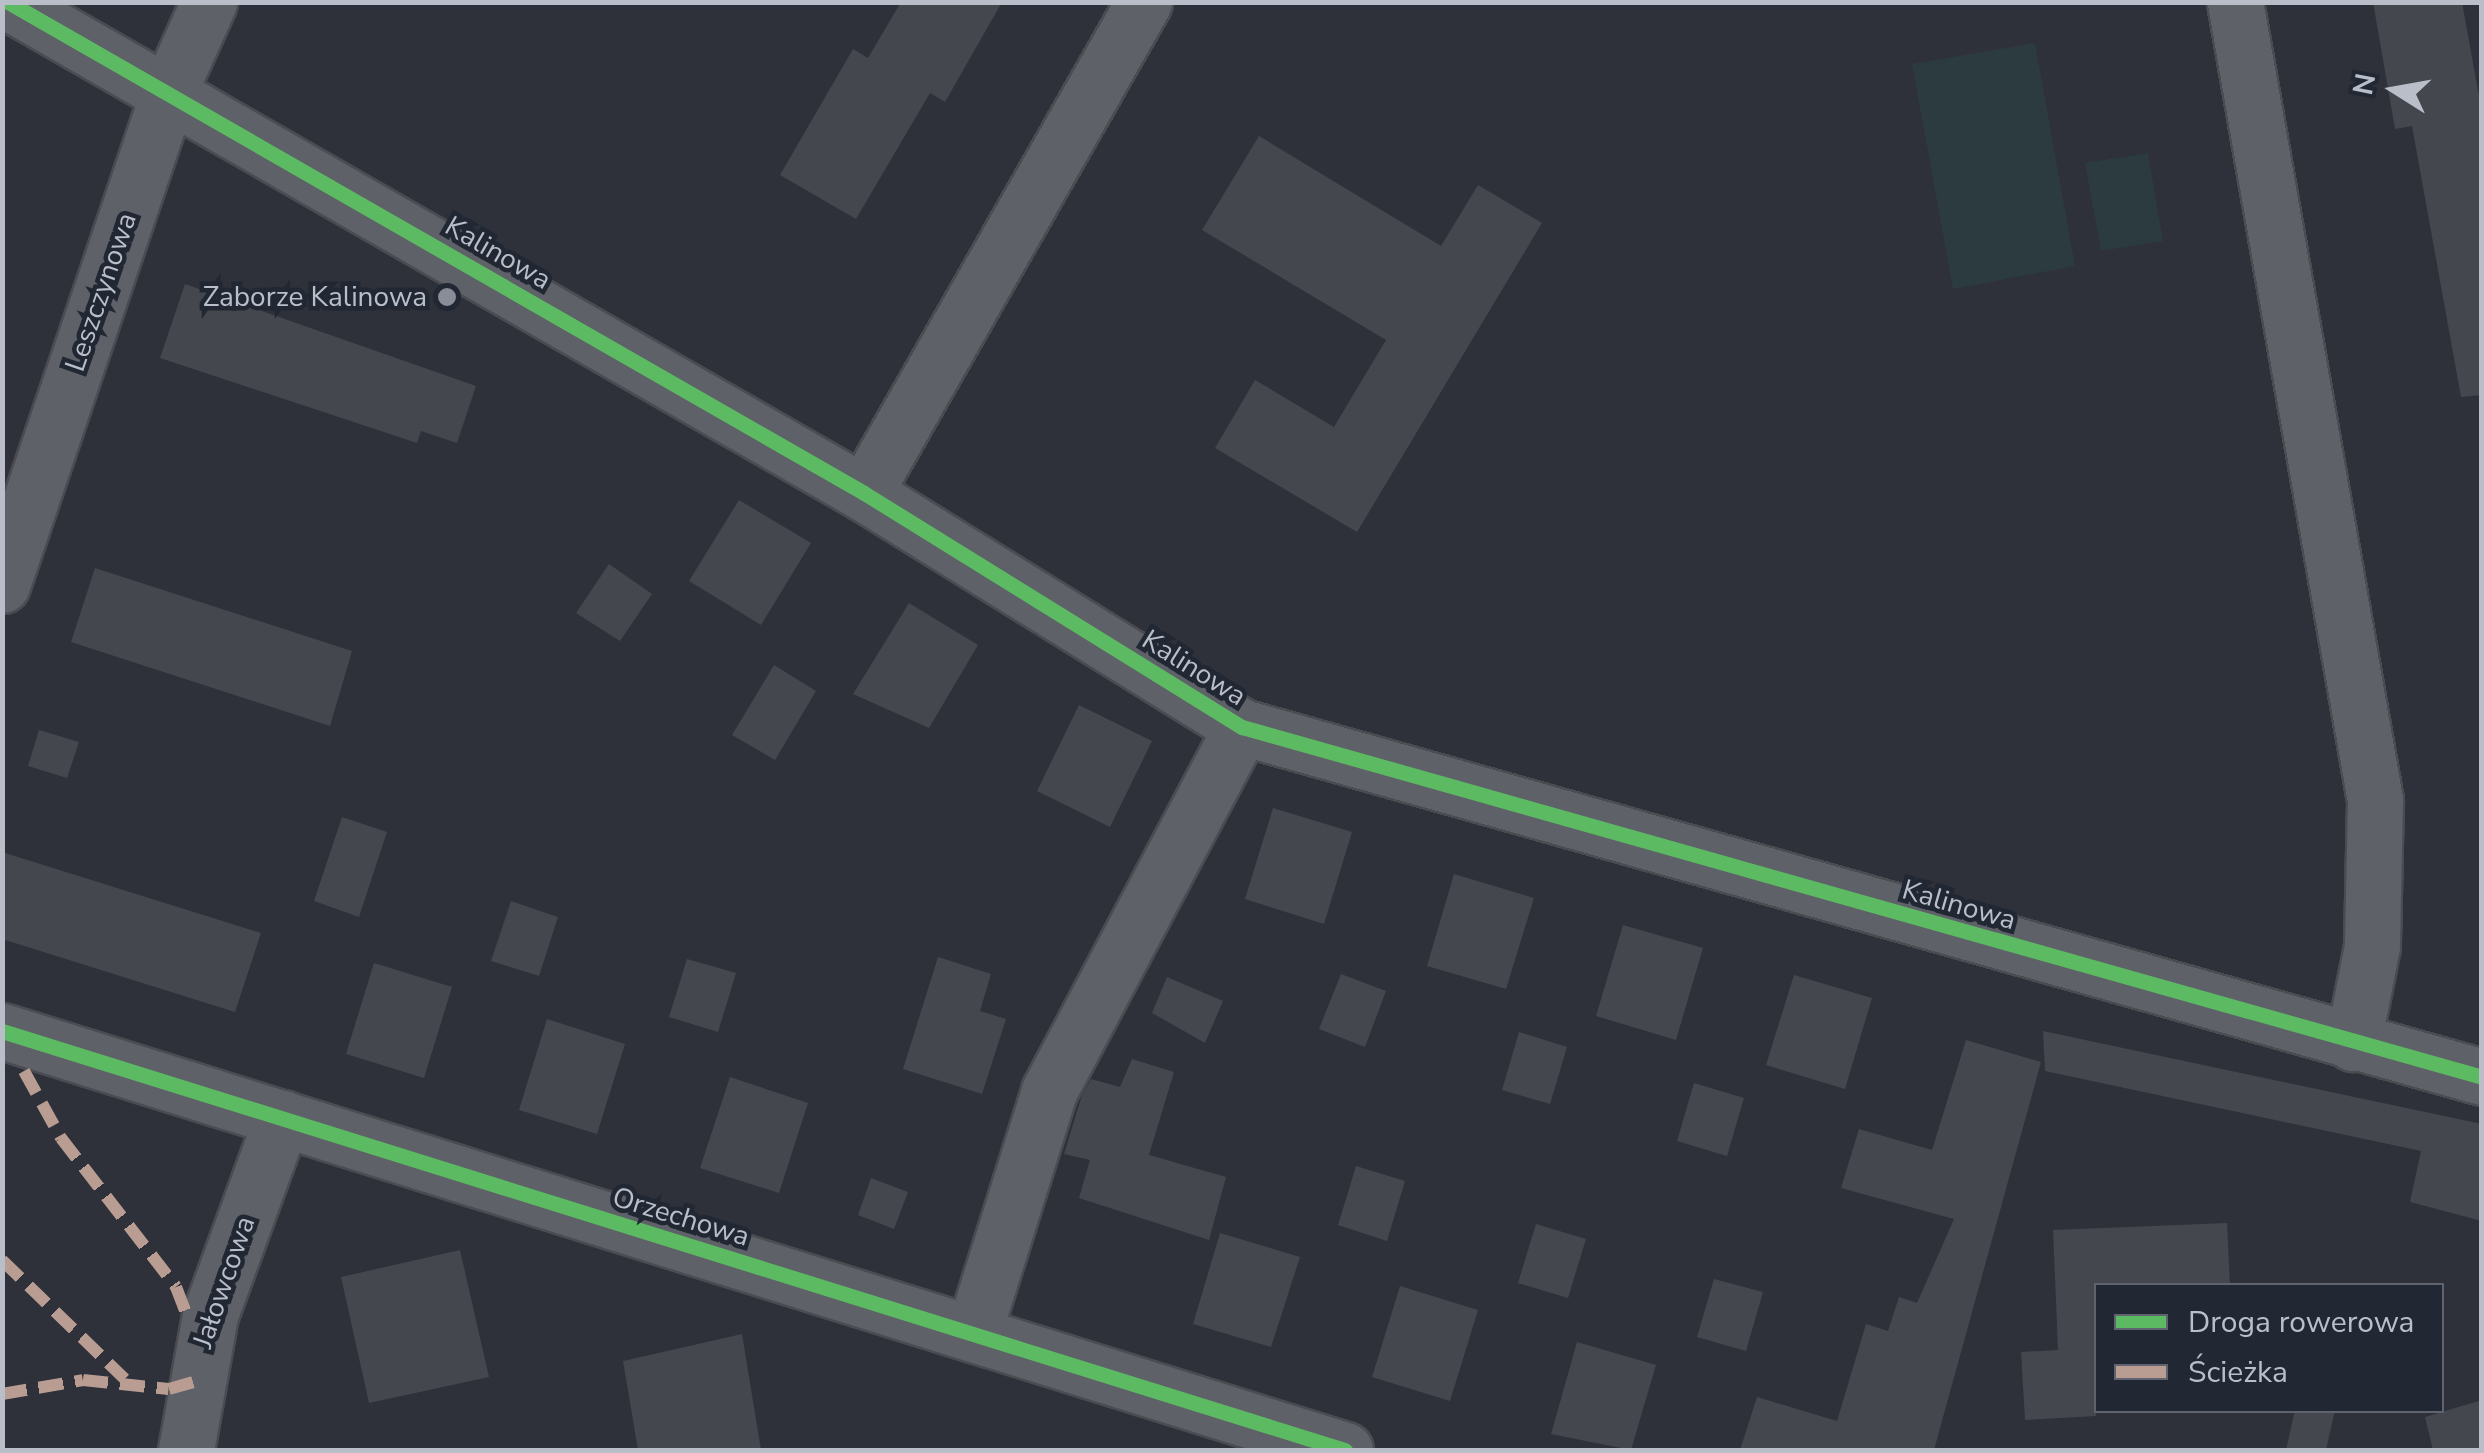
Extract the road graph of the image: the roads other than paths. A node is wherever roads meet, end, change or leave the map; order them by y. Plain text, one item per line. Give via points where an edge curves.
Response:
1 (8, 2) edge
2 (209, 2) edge
3 (1144, 2) edge
4 (2234, 2) edge
5 (169, 91) junction
6 (864, 493) junction
7 (2, 585) edge
8 (1242, 727) junction
9 (2, 1031) edge
10 (2352, 1043) junction
11 (2482, 1076) edge
12 (282, 1118) junction
13 (972, 1334) junction
14 (186, 1450) edge
15 (1345, 1450) edge

1 - 5 street, Kalinowa
2 - 5 street, Leszczynowa
3 - 6 street
4 - 10 street via 2375,800 2372,946
5 - 6 street, Kalinowa
5 - 7 street, Leszczynowa
6 - 8 street, Kalinowa
8 - 10 street, Kalinowa
8 - 13 street via 1049,1091
9 - 12 street, Orzechowa
10 - 11 street, Kalinowa
12 - 13 street, Orzechowa
12 - 14 street, Jałowcowa via 205,1333
13 - 15 street, Orzechowa

